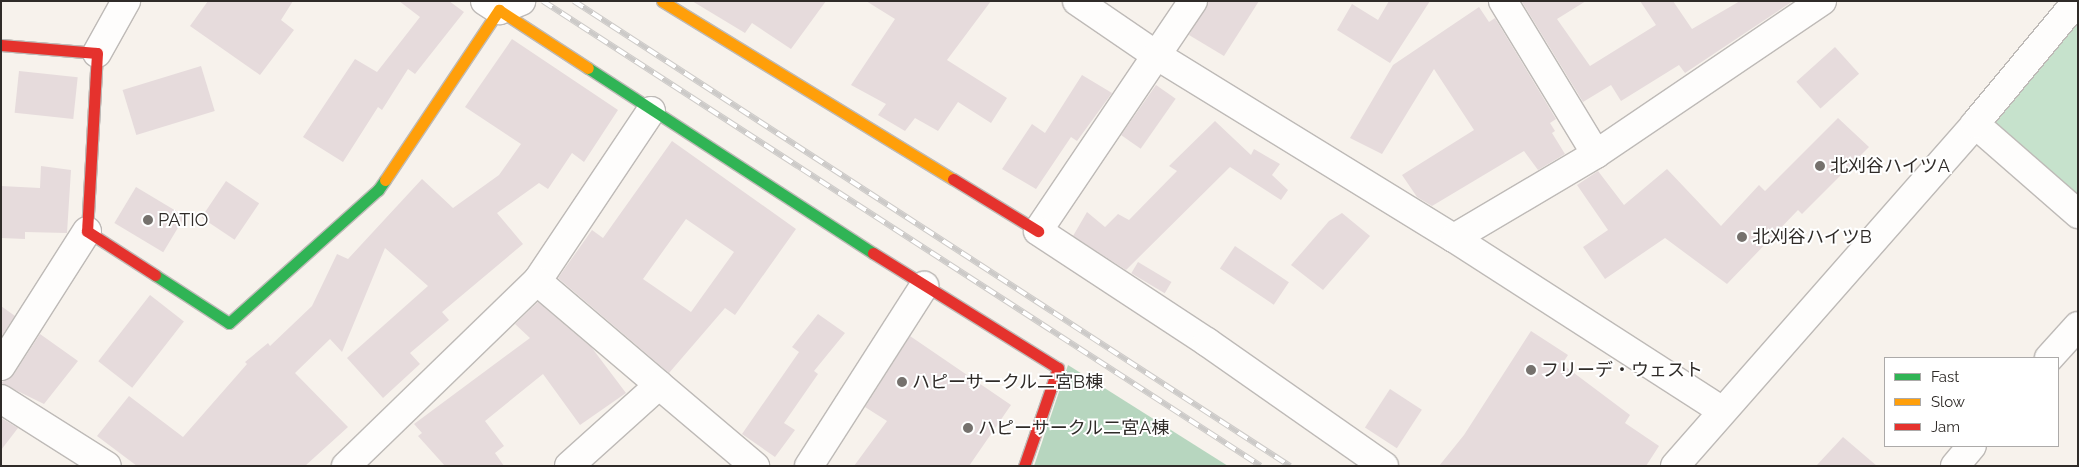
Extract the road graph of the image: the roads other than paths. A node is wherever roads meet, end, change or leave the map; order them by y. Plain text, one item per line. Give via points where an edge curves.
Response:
1 (126, 1) edge
2 (662, 1) edge
3 (1077, 1) edge
4 (1193, 1) edge
5 (1502, 1) edge
6 (1822, 1) edge
7 (2077, 1) edge
8 (502, 4) edge
9 (1, 45) edge
10 (97, 53) junction
11 (1156, 54) junction
12 (651, 111) junction
13 (1975, 124) junction
14 (1596, 154) junction
15 (2078, 214) edge
16 (88, 231) junction
17 (1038, 231) junction
18 (1454, 238) junction
19 (537, 281) junction
20 (924, 286) junction
21 (2078, 326) edge
22 (2050, 357) edge
23 (1, 366) edge
24 (659, 385) junction
25 (1, 399) edge
26 (1722, 410) junction
27 (1971, 447) edge
28 (107, 466) edge
29 (346, 466) edge
30 (570, 466) edge
31 (755, 466) edge
32 (809, 466) edge
33 (1024, 466) edge
34 (1384, 466) edge
35 (1675, 466) edge
36 (1955, 466) edge

1 - 10 street
2 - 17 street
3 - 11 street
4 - 11 street
5 - 14 street
6 - 14 street
7 - 13 street
8 - 12 street
8 - 16 street via 378,190 229,323
9 - 10 street
10 - 16 street
11 - 17 street
11 - 18 street
12 - 19 street
12 - 20 street
13 - 15 street
13 - 26 street
14 - 18 street
16 - 23 street
17 - 34 street via 1207,342
18 - 26 street
19 - 24 street
19 - 29 street
20 - 32 street
20 - 33 street via 1058,368
21 - 22 street
24 - 30 street
24 - 31 street
25 - 28 street
26 - 35 street
27 - 36 street

